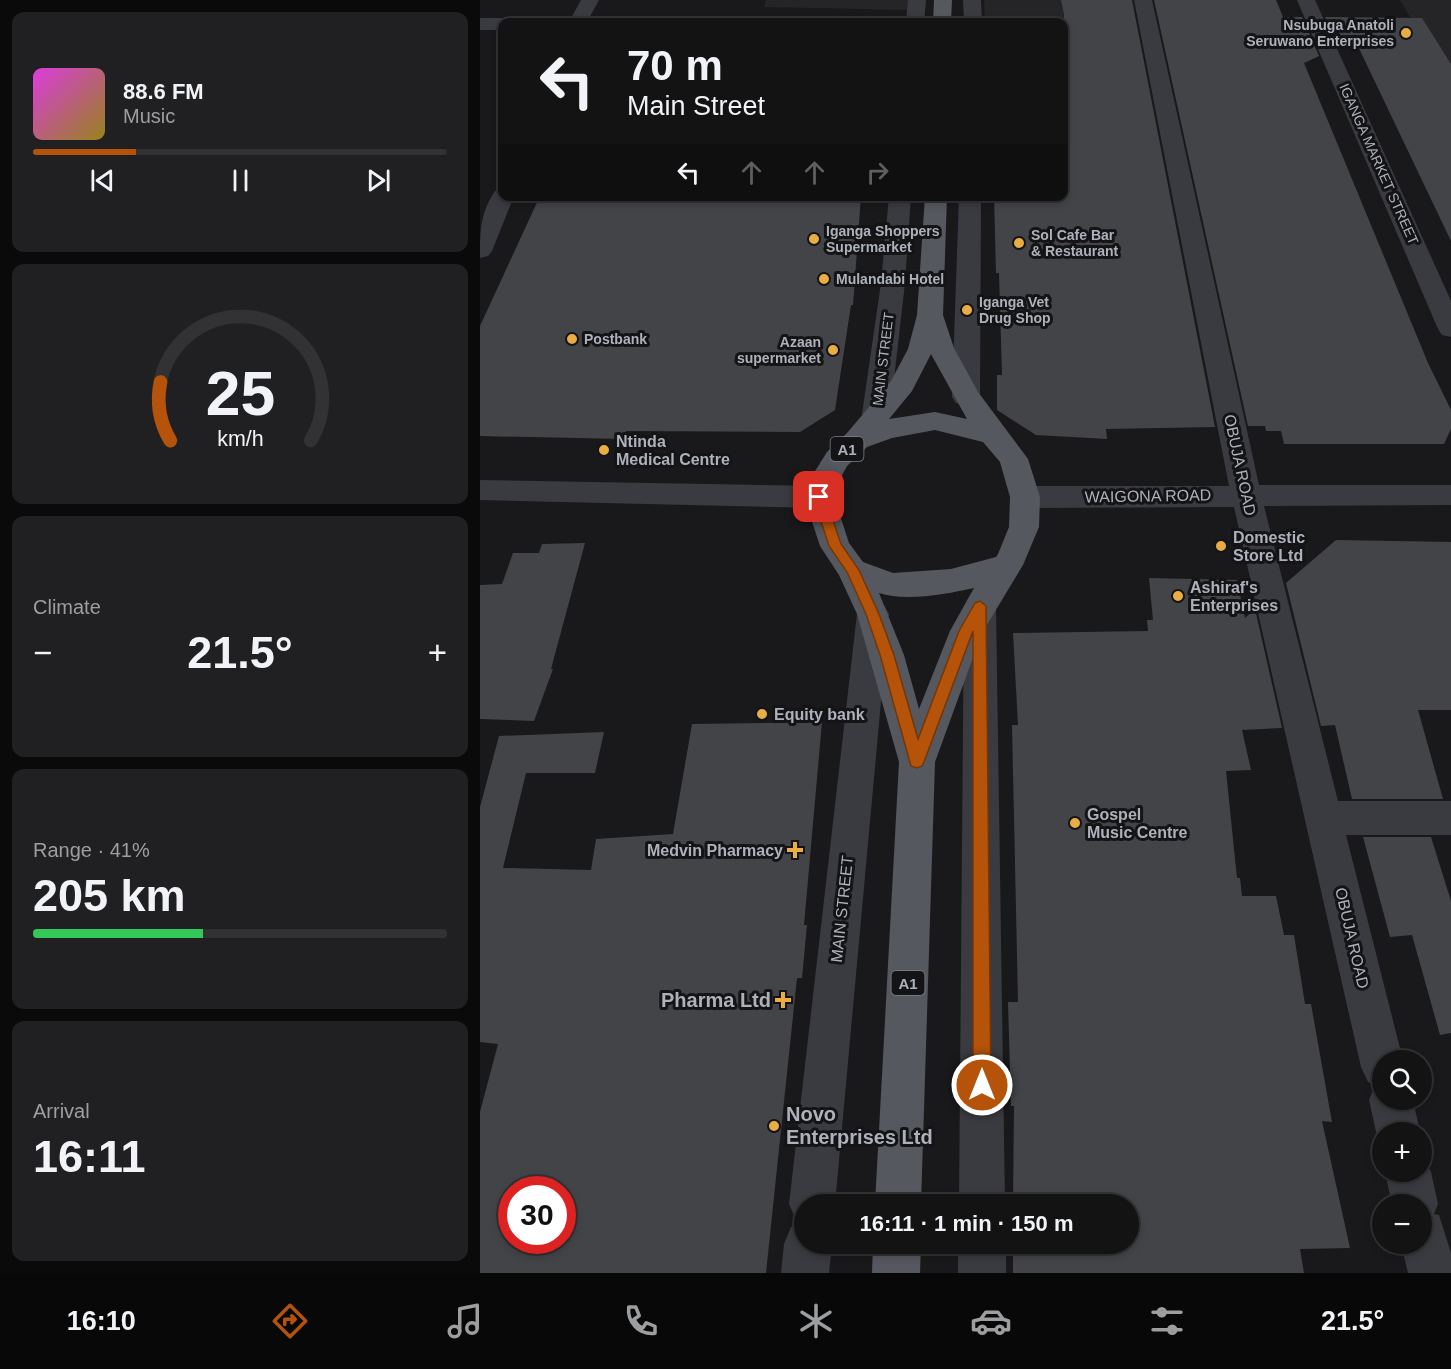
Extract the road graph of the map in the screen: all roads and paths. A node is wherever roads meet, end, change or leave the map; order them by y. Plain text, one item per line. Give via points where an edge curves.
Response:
1 (590, 0) edge
2 (917, 0) edge
3 (943, 0) edge
4 (972, 0) edge
5 (1143, 0) edge
6 (1306, 0) edge
7 (580, 18) edge
8 (915, 18) edge
9 (942, 18) edge
10 (973, 18) edge
11 (480, 24) edge
12 (498, 24) edge
13 (501, 201) edge
14 (900, 201) edge
15 (936, 201) edge
16 (970, 201) edge
17 (480, 251) edge
18 (930, 315) junction
19 (1451, 329) edge
20 (966, 397) junction
21 (876, 414) junction
22 (993, 435) junction
23 (857, 440) junction
24 (480, 490) edge
25 (1246, 495) junction
26 (1451, 495) edge
27 (819, 497) junction
28 (1025, 497) junction
29 (1007, 565) junction
30 (852, 570) junction
31 (980, 606) junction
32 (873, 614) junction
33 (917, 762) junction
34 (1324, 818) junction
35 (1451, 818) edge
36 (1379, 1050) edge
37 (813, 1194) edge
38 (898, 1194) edge
39 (982, 1194) edge
40 (807, 1254) edge
41 (897, 1254) edge
42 (982, 1254) edge
43 (1427, 1254) edge
44 (805, 1273) edge
45 (896, 1273) edge
46 (982, 1273) edge
47 (1432, 1273) edge

1 - 7 street
2 - 8 street
3 - 9 main road
4 - 10 street
5 - 25 street, OBUJA ROAD
6 - 19 street, IGANGA MARKET STREET
11 - 12 street
13 - 17 street
14 - 21 street, MAIN STREET
15 - 18 main road, MAIN STREET / A1
16 - 20 street
18 - 20 main road, MAIN STREET / A1 via 951,372
18 - 21 main road, MAIN STREET / A1 via 921,348 902,385
20 - 22 main road, MAIN STREET / A1
21 - 23 main road, MAIN STREET / A1
22 - 23 main road, MAIN STREET / A1 via 935,421 887,429
22 - 28 main road, MAIN STREET / A1 via 1014,459
23 - 27 main road, MAIN STREET / A1 via 837,459
24 - 27 street
25 - 26 street, WAIGONA ROAD
25 - 28 street, WAIGONA ROAD
25 - 34 street, OBUJA ROAD
27 - 30 main road, MAIN STREET / A1 via 835,546
28 - 29 main road, MAIN STREET / A1 via 1024,527
29 - 30 main road via 951,581 891,585
29 - 31 main road, MAIN STREET / A1
30 - 32 main road, MAIN STREET / A1
31 - 33 main road, MAIN STREET / A1 via 966,631
31 - 39 street
32 - 33 main road, MAIN STREET / A1
32 - 37 street, MAIN STREET
33 - 38 main road, MAIN STREET / A1
34 - 35 street
34 - 36 street, OBUJA ROAD
40 - 44 street
41 - 45 main road
42 - 46 street
43 - 47 street

